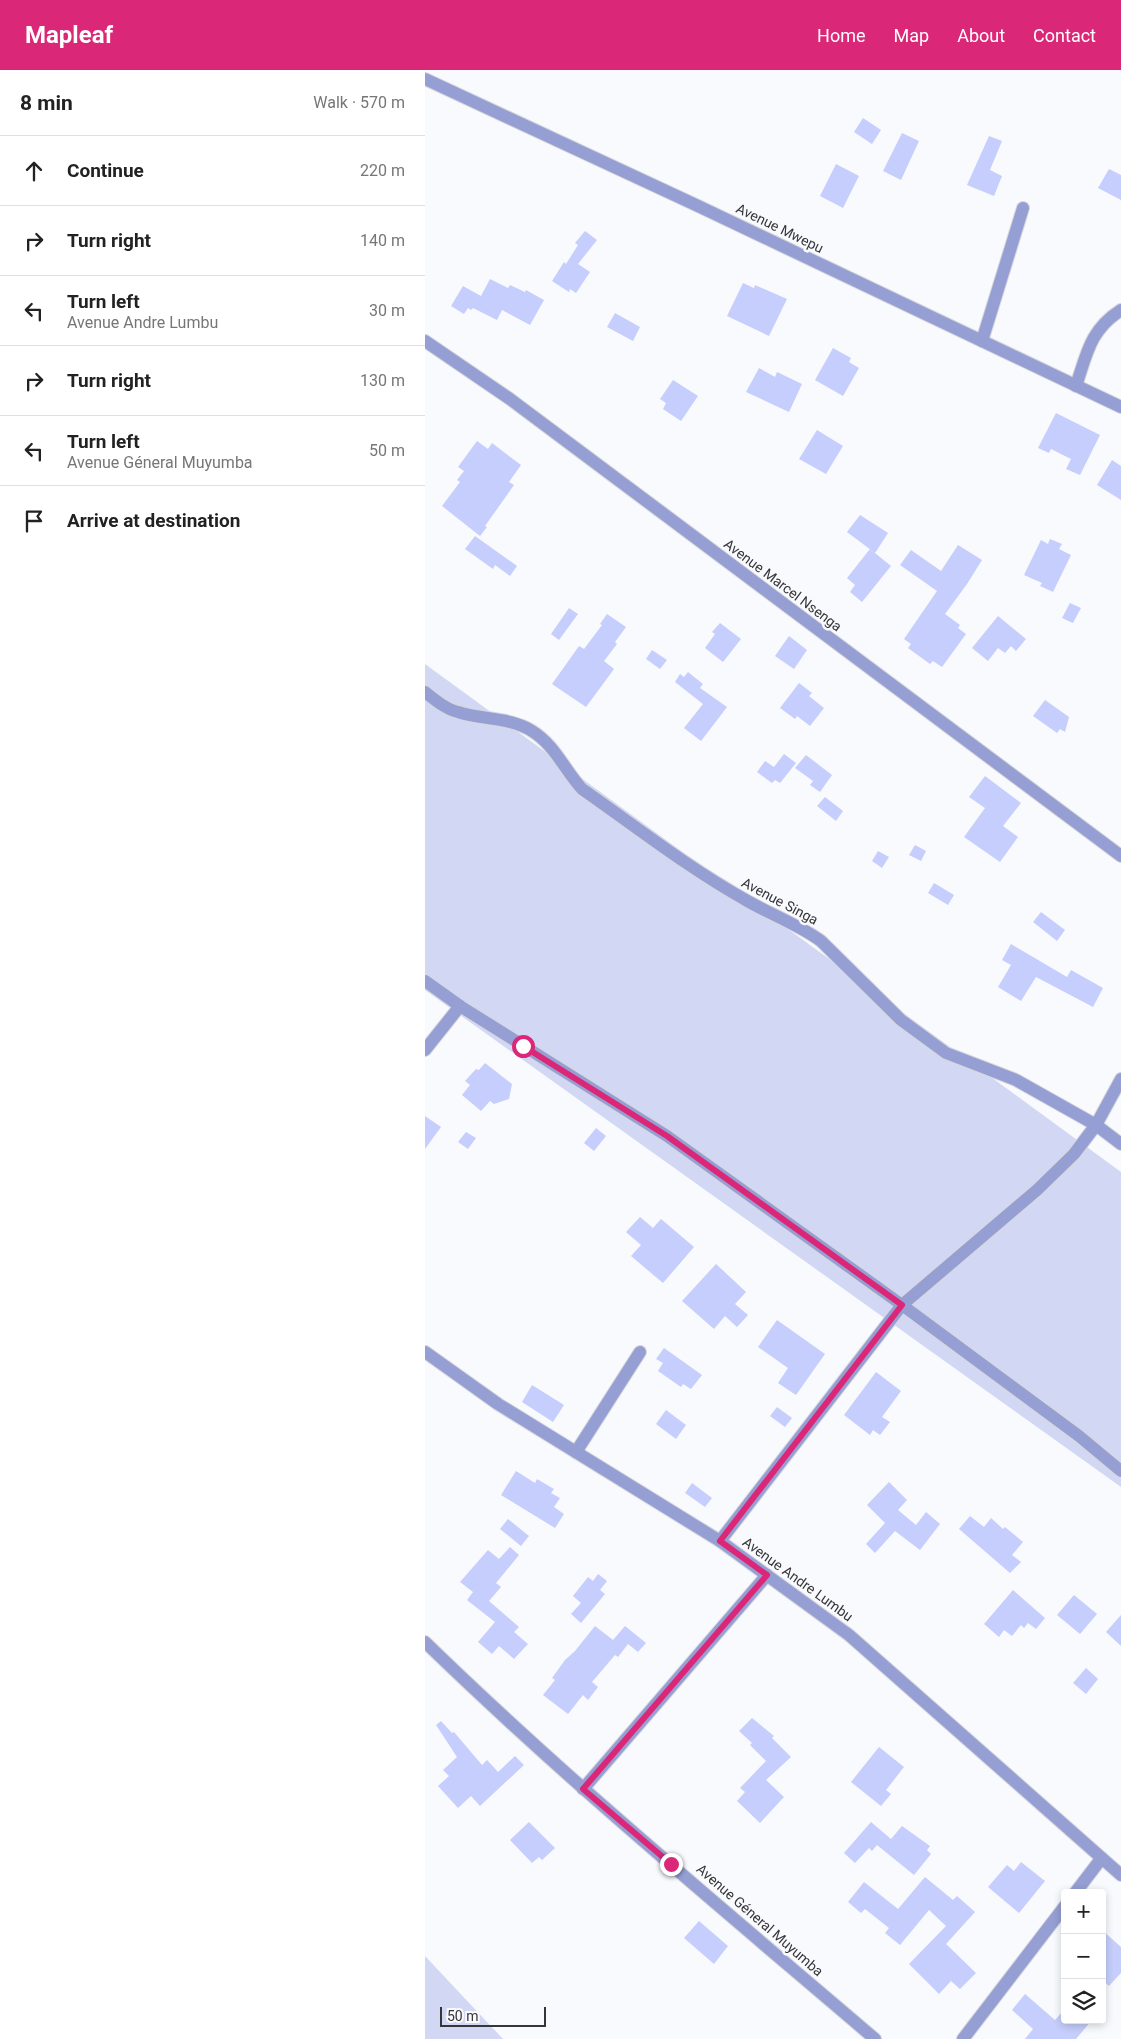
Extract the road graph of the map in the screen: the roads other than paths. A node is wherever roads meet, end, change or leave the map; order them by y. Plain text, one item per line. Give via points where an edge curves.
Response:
1 (425, 79) edge
2 (1023, 208) dead end
3 (1121, 310) edge
4 (425, 341) edge
5 (982, 341) junction
6 (1076, 386) junction
7 (1121, 407) edge
8 (425, 692) edge
9 (1121, 856) edge
10 (425, 981) edge
11 (459, 1006) junction
12 (425, 1050) edge
13 (1121, 1079) edge
14 (1096, 1125) junction
15 (1121, 1144) edge
16 (902, 1305) junction
17 (425, 1352) edge
18 (640, 1352) dead end
19 (576, 1452) junction
20 (1121, 1471) edge
21 (720, 1541) junction
22 (767, 1575) junction
23 (425, 1642) edge
24 (583, 1789) junction
25 (1101, 1859) junction
26 (1120, 1873) edge
27 (1078, 1889) edge
28 (1061, 1911) edge
29 (875, 2039) edge
30 (963, 2039) edge

1 - 5 street, Avenue Mwepu
2 - 5 street
3 - 6 street via 1107,319 1093,338
4 - 9 street, Avenue Marcel Nsenga via 509,399
5 - 6 street, Avenue Mwepu
6 - 7 street, Avenue Mwepu
8 - 14 street, Avenue Singa via 457,712 519,724 533,731 561,760 582,789 702,874 821,941 901,1020 946,1053 1016,1080
10 - 11 street
11 - 12 street
11 - 16 street via 667,1136
13 - 14 street
14 - 15 street, Avenue Singa
14 - 16 street via 1074,1154 1037,1190
16 - 20 street via 1079,1436
16 - 21 street
17 - 19 street, Avenue Andre Lumbu via 498,1404
18 - 19 street
19 - 21 street, Avenue Andre Lumbu
21 - 22 street, Avenue Andre Lumbu
22 - 24 street
22 - 25 street, Avenue Andre Lumbu via 849,1635
23 - 24 street, Avenue Géneral Muyumba
24 - 29 street, Avenue Géneral Muyumba
25 - 26 street, Avenue Andre Lumbu
25 - 27 street
28 - 30 street

